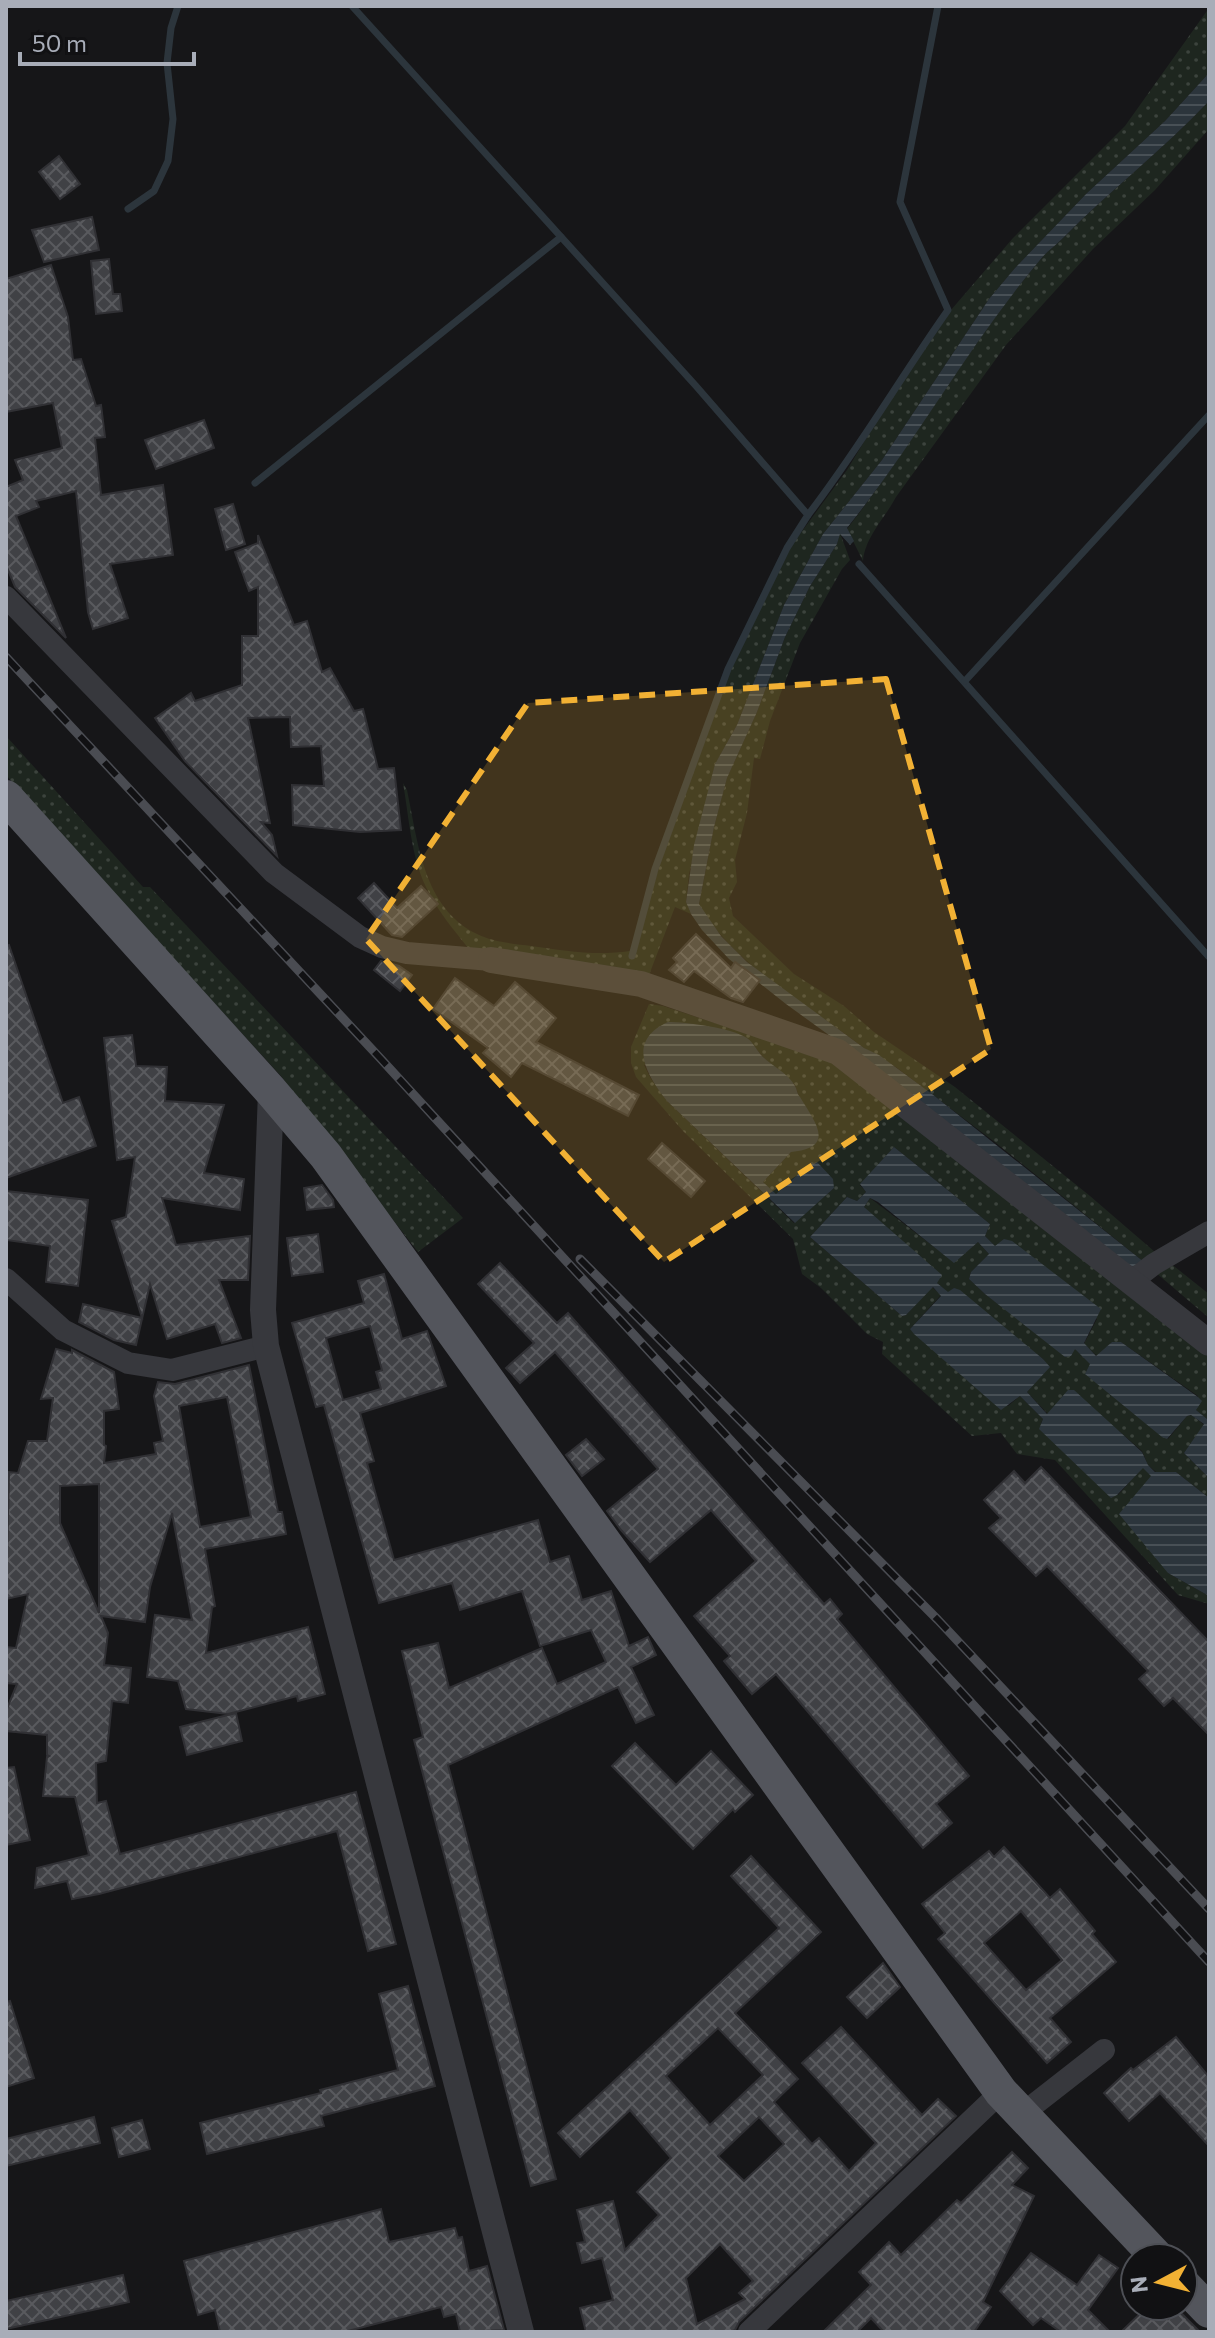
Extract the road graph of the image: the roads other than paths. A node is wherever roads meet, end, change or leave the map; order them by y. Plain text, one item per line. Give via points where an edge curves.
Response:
1 (6, 597) edge
2 (11, 813) edge
3 (491, 960) joint
4 (271, 1091) junction
5 (1209, 1232) edge
6 (6, 1279) edge
7 (1132, 1281) junction
8 (1209, 1343) edge
9 (266, 1346) junction
10 (1104, 2050) dead end
11 (1011, 2103) junction
12 (1143, 2242) edge
13 (521, 2332) edge
14 (749, 2332) edge

1 - 3 street via 274,873 360,937 382,947
2 - 4 main road
3 - 7 street via 641,984 838,1052
4 - 9 street
4 - 11 main road via 335,1169
5 - 7 street
6 - 9 street via 63,1330 128,1363 172,1370
7 - 8 street
9 - 13 street
10 - 11 street
11 - 12 main road
11 - 14 street

